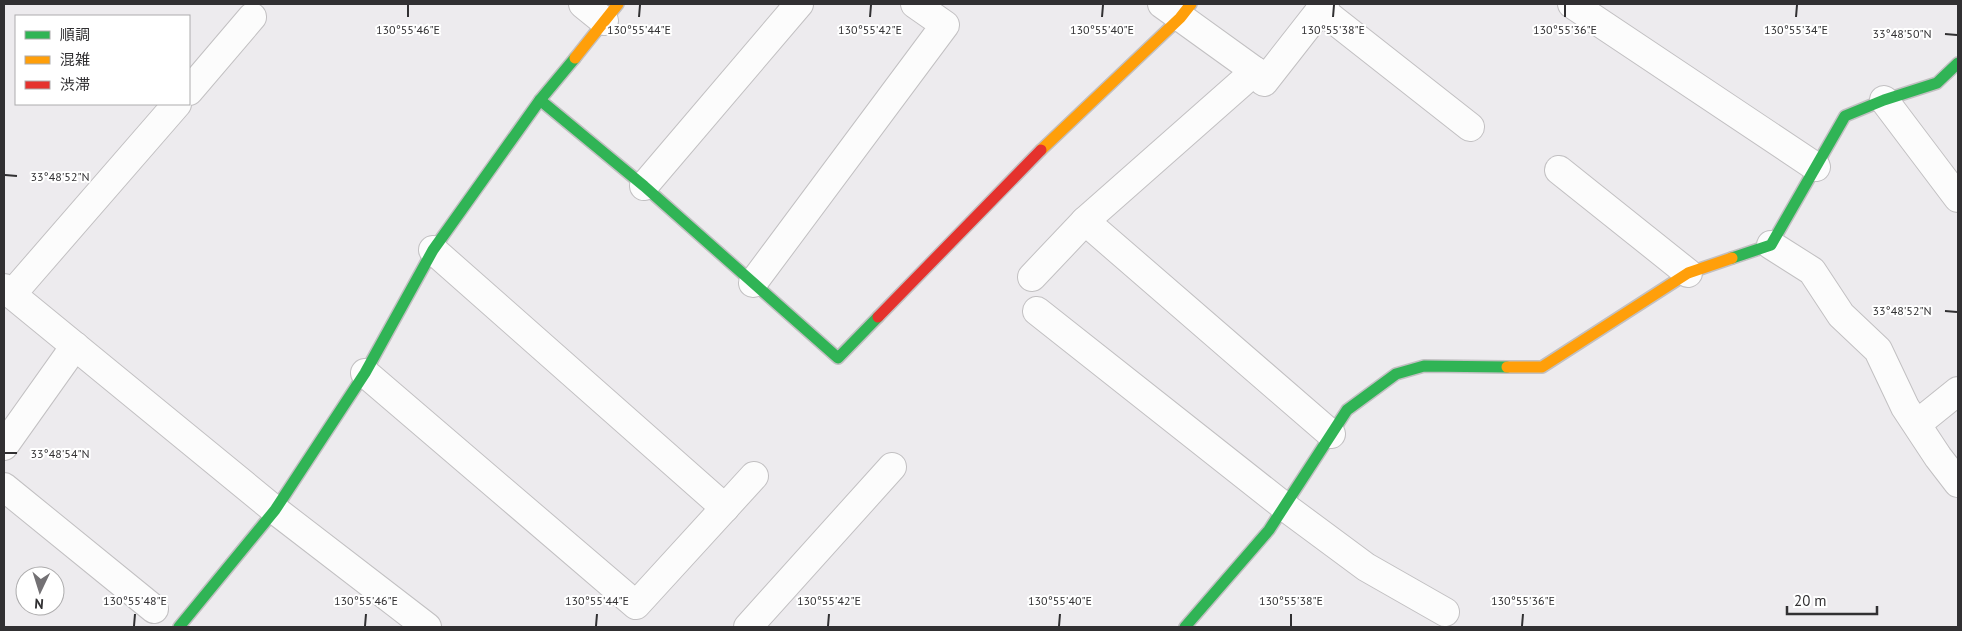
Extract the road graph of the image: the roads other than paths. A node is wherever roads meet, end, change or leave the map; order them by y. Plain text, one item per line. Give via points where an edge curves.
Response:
1 (583, 4) edge
2 (799, 4) edge
3 (915, 4) edge
4 (1572, 4) edge
5 (1323, 6) edge
6 (1178, 8) edge
7 (611, 12) edge
8 (252, 17) dead end
9 (1958, 63) edge
10 (1254, 71) junction
11 (190, 89) edge
12 (540, 100) junction
13 (1884, 100) junction
14 (176, 105) edge
15 (1470, 127) dead end
16 (1816, 168) junction
17 (1559, 170) dead end
18 (644, 186) junction
19 (1958, 198) edge
20 (1085, 221) junction
21 (1771, 245) junction
22 (433, 250) junction
23 (1688, 273) junction
24 (1032, 277) dead end
25 (753, 283) junction
26 (8, 291) edge
27 (1037, 311) dead end
28 (75, 346) junction
29 (366, 373) junction
30 (1958, 391) edge
31 (1917, 424) junction
32 (1331, 434) junction
33 (4, 446) edge
34 (892, 467) dead end
35 (754, 476) dead end
36 (1958, 483) edge
37 (4, 487) edge
38 (1285, 507) junction
39 (725, 508) junction
40 (275, 510) junction
41 (154, 609) dead end
42 (1445, 612) dead end
43 (410, 622) edge
44 (179, 627) edge
45 (748, 627) edge
46 (1185, 627) edge

1 - 7 street
2 - 18 street
3 - 25 street via 945,25
4 - 16 street
5 - 10 street via 1264,82
5 - 15 street
6 - 10 street
6 - 25 street via 838,358
7 - 12 street
8 - 11 street
9 - 13 street via 1937,83
10 - 20 street
12 - 18 street
12 - 22 street
13 - 16 street via 1845,116
13 - 19 street
14 - 26 street
16 - 21 street
17 - 23 street
18 - 25 street
20 - 24 street
20 - 32 street
21 - 23 street
21 - 31 street via 1812,271 1841,316 1878,350 1905,407
22 - 29 street
22 - 39 street
23 - 32 street via 1542,367 1424,366 1396,374 1347,410
26 - 28 street
27 - 38 street
28 - 33 street
28 - 40 street
29 - 39 street via 636,605
29 - 40 street
30 - 31 street
31 - 36 street
32 - 38 street
34 - 45 street
35 - 39 street
37 - 41 street
38 - 42 street via 1366,567
38 - 46 street via 1270,530
40 - 43 street
40 - 44 street

